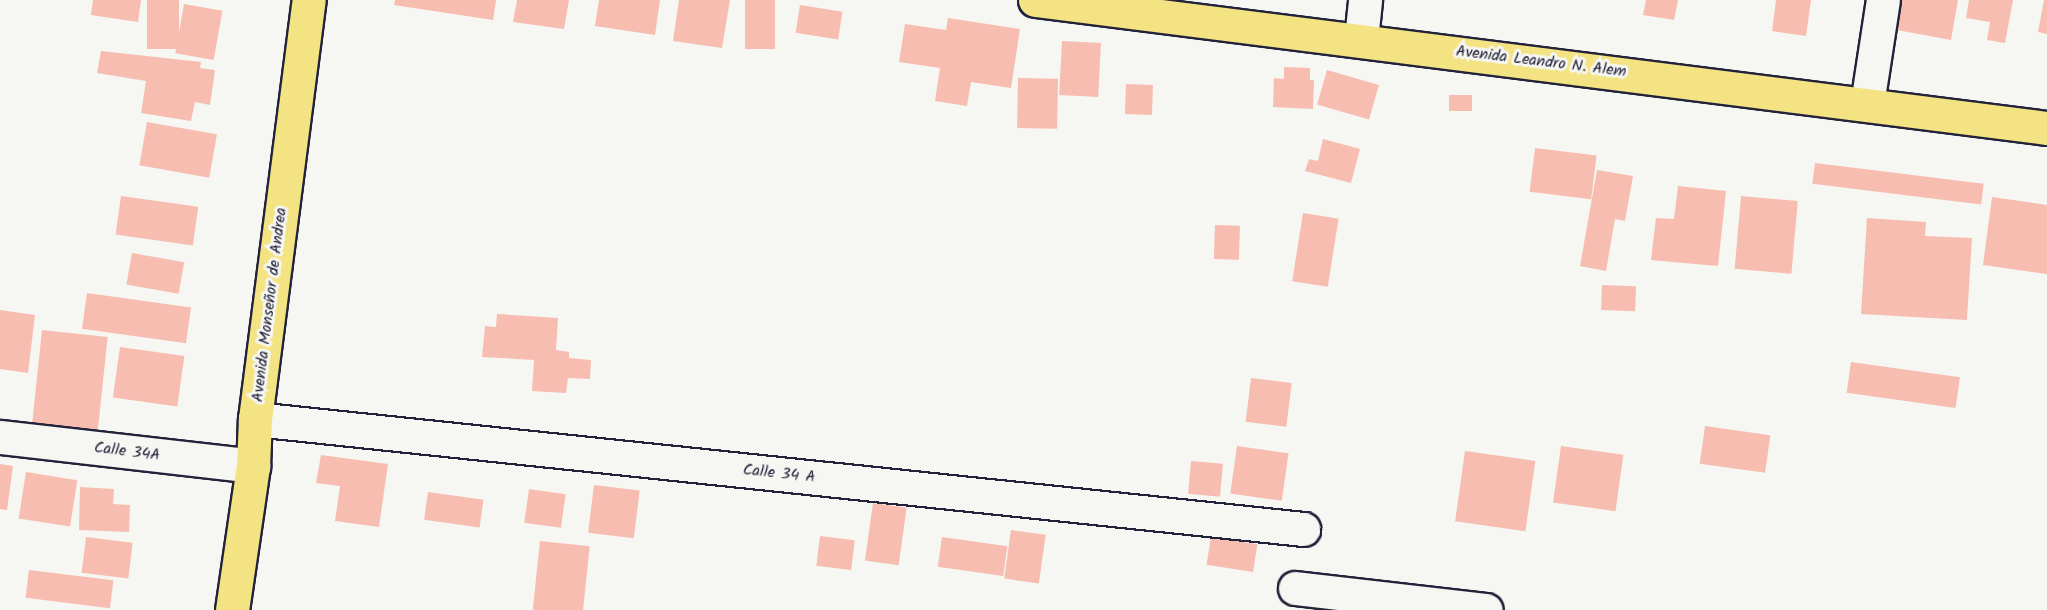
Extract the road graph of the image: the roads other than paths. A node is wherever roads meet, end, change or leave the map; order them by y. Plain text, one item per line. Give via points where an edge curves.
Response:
1 (309, 0) edge
2 (1035, 0) edge
3 (1365, 0) edge
4 (1883, 0) edge
5 (1361, 39) junction
6 (1867, 104) junction
7 (2047, 128) edge
8 (255, 419) junction
9 (0, 437) edge
10 (253, 466) junction
11 (1303, 530) dead end
12 (1295, 588) dead end
13 (232, 610) edge
14 (1486, 610) edge

1 - 8 main road, Avenida Monseñor de Andrea
2 - 5 main road, Avenida Leandro N. Alem
3 - 5 street
4 - 6 street
5 - 6 main road, Avenida Leandro N. Alem
6 - 7 main road, Avenida Leandro N. Alem
8 - 10 main road, Avenida Monseñor de Andrea
8 - 11 street, Calle 34 A
9 - 10 street, Calle 34A
10 - 13 main road, Avenida Monseñor de Andrea
12 - 14 street

